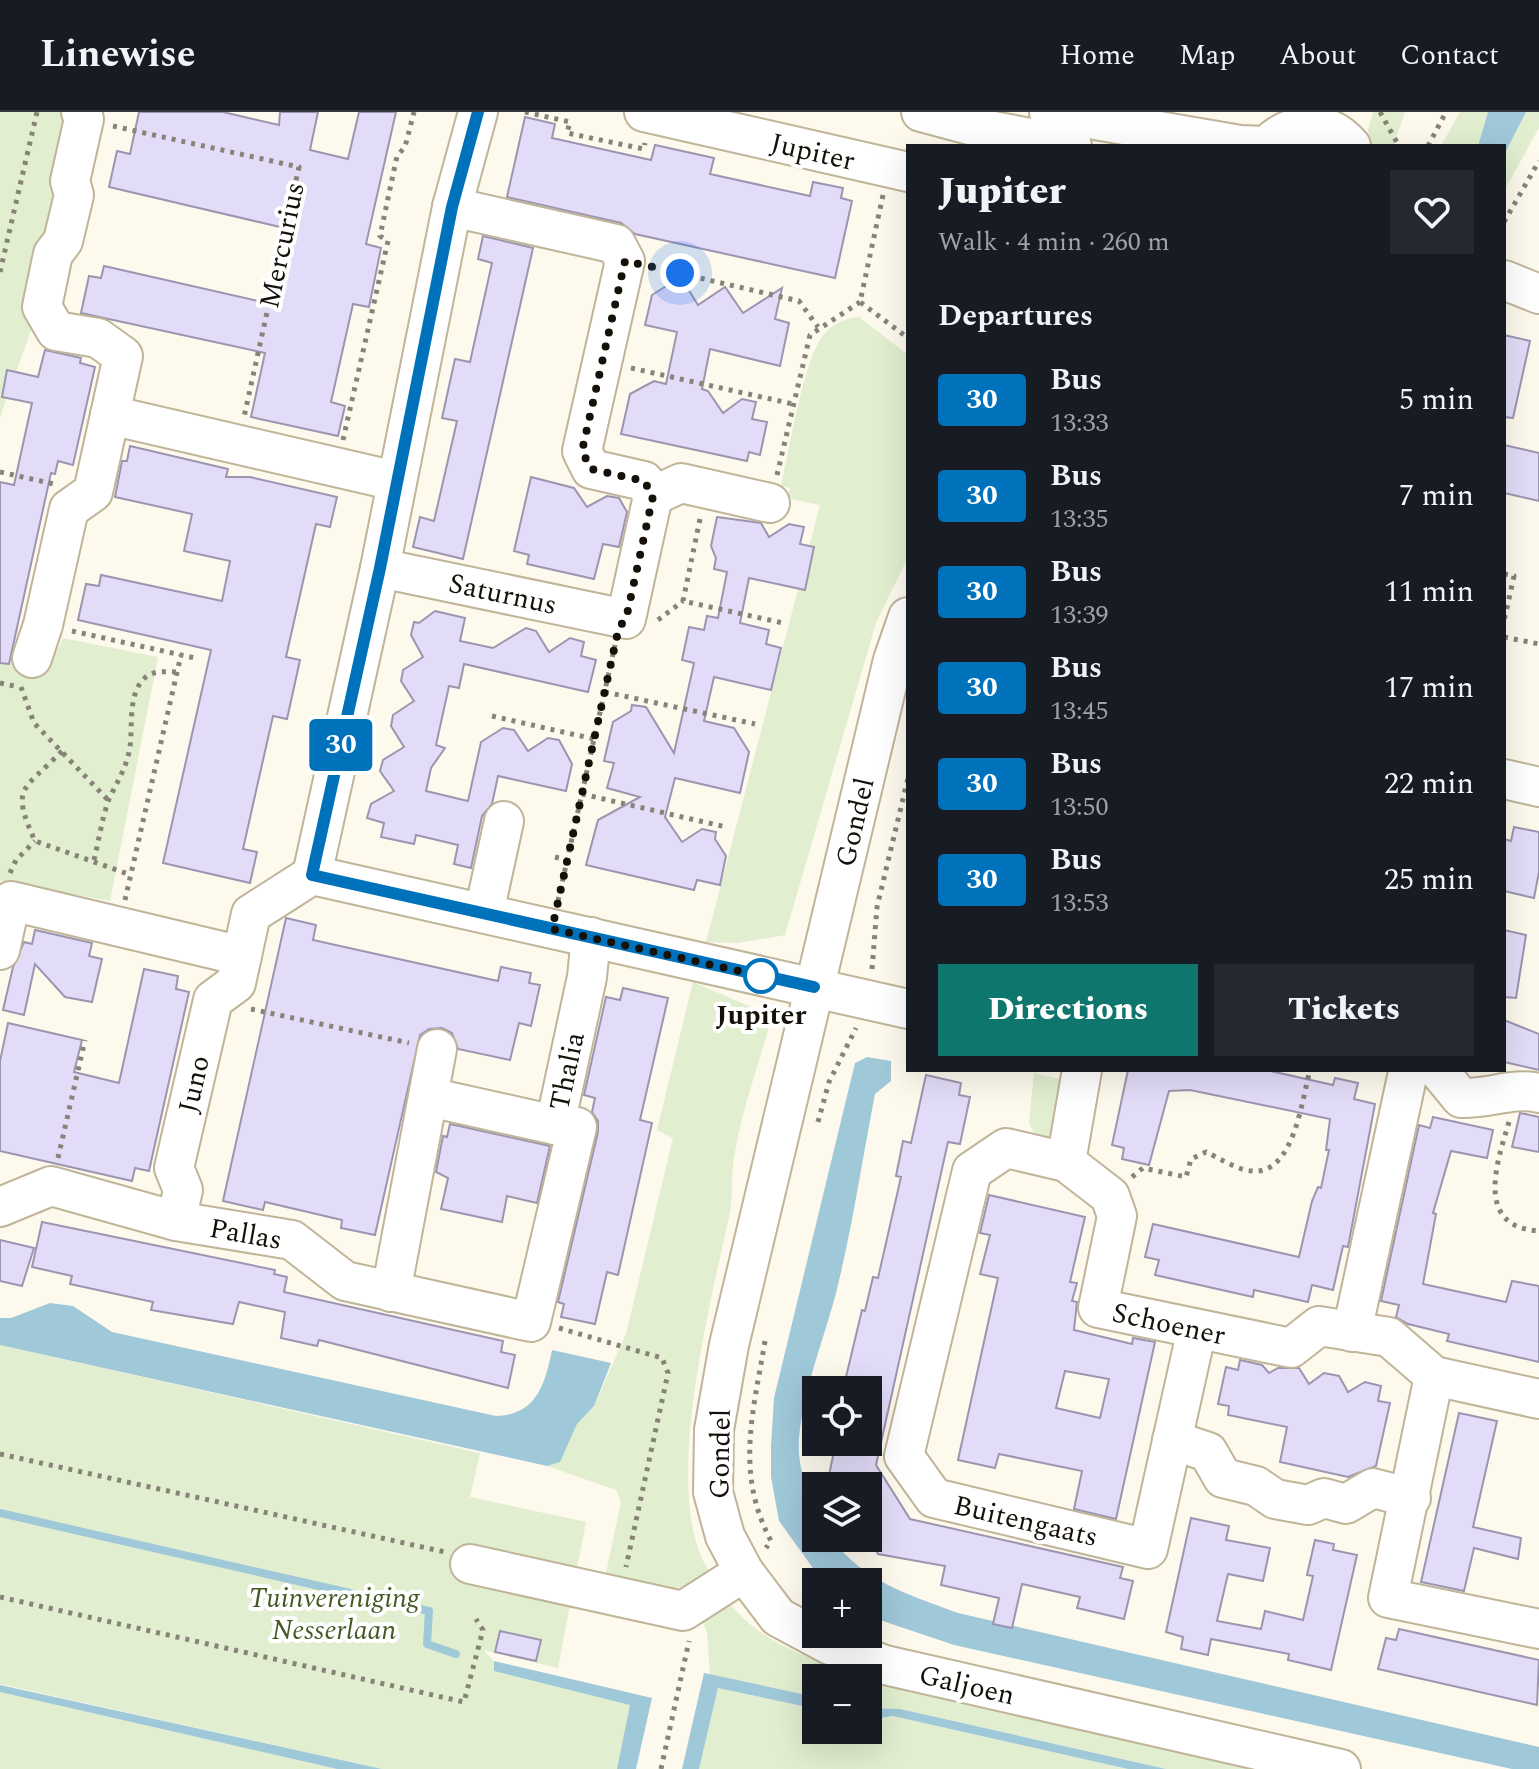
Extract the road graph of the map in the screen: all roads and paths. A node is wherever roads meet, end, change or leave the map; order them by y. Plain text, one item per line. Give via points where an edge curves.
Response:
1 (37, 112) edge
2 (414, 112) edge
3 (478, 112) edge
4 (644, 112) edge
5 (921, 112) edge
6 (1140, 112) edge
7 (1154, 112) edge
8 (1380, 112) edge
9 (1446, 112) edge
10 (82, 116) edge
11 (411, 125) junction
12 (418, 126) dead end
13 (1067, 126) edge
14 (1340, 127) edge
15 (1271, 142) edge
16 (1231, 144) edge
17 (1250, 144) edge
18 (1398, 144) edge
19 (1429, 144) edge
20 (1539, 161) edge
21 (893, 177) edge
22 (452, 207) junction
23 (1506, 219) edge
24 (625, 261) junction
25 (0, 272) edge
26 (1506, 281) edge
27 (1539, 294) edge
28 (860, 302) junction
29 (818, 327) junction
30 (906, 336) edge
31 (603, 361) junction
32 (793, 404) junction
33 (110, 415) junction
34 (238, 445) junction
35 (336, 467) junction
36 (0, 472) edge
37 (396, 481) junction
38 (707, 489) junction
39 (93, 492) junction
40 (653, 496) junction
41 (770, 503) joint
42 (380, 568) junction
43 (1506, 574) edge
44 (683, 601) junction
45 (1506, 612) edge
46 (639, 622) junction
47 (783, 623) dead end
48 (906, 623) edge
49 (1506, 637) edge
50 (1539, 644) edge
51 (181, 655) junction
52 (32, 657) junction
53 (195, 658) dead end
54 (178, 672) junction
55 (605, 692) junction
56 (492, 716) dead end
57 (755, 724) dead end
58 (594, 739) junction
59 (62, 751) junction
60 (1506, 779) edge
61 (906, 786) edge
62 (1539, 787) edge
63 (582, 794) junction
64 (109, 801) junction
65 (504, 821) dead end
66 (726, 827) dead end
67 (555, 857) dead end
68 (94, 860) junction
69 (567, 860) junction
70 (131, 875) junction
71 (312, 875) junction
72 (484, 913) junction
73 (119, 927) junction
74 (552, 929) junction
75 (591, 937) junction
76 (0, 950) edge
77 (242, 956) junction
78 (814, 987) junction
79 (213, 1000) junction
80 (889, 1005) edge
81 (85, 1040) dead end
82 (437, 1049) joint
83 (1082, 1072) edge
84 (1309, 1072) edge
85 (1416, 1072) edge
86 (1529, 1091) edge
87 (429, 1097) junction
88 (555, 1125) junction
89 (816, 1128) dead end
90 (1066, 1162) junction
91 (51, 1186) junction
92 (1110, 1196) junction
93 (0, 1207) edge
94 (176, 1221) junction
95 (1539, 1231) edge
96 (391, 1292) junction
97 (531, 1322) junction
98 (767, 1329) dead end
99 (1197, 1329) junction
100 (1352, 1332) junction
101 (1434, 1376) junction
102 (1539, 1399) edge
103 (1172, 1440) junction
104 (0, 1454) edge
105 (1411, 1498) junction
106 (470, 1564) joint
107 (744, 1572) junction
108 (602, 1593) junction
109 (0, 1597) edge
110 (698, 1604) junction
111 (476, 1619) dead end
112 (1539, 1629) edge
113 (661, 1769) edge
114 (1341, 1769) edge

1 - 25 path
2 - 11 path
3 - 22 street
4 - 21 street, Jupiter
5 - 13 street via 976,128
6 - 13 street
7 - 15 street
8 - 18 path
9 - 19 path
10 - 33 street via 70,181 74,195 42,307 56,331 98,338 123,356
10 - 34 path, Mercurius via 299,167
11 - 12 path
11 - 35 path via 397,156 380,236 388,241
13 - 16 street
14 - 15 street via 1291,127
15 - 17 street
20 - 23 path
21 - 28 path
22 - 24 street via 616,244
22 - 37 street
24 - 29 path via 799,301
24 - 31 street
26 - 27 street
28 - 29 path
28 - 30 path
29 - 32 path via 806,345
31 - 32 path
31 - 40 street via 582,451 591,469 644,481
32 - 41 path
33 - 34 street
33 - 39 street
34 - 35 street
35 - 37 street
36 - 39 path
37 - 42 street
38 - 40 street via 681,483
38 - 41 street
38 - 44 path
39 - 52 street via 69,509
40 - 46 street
42 - 46 street, Saturnus
42 - 71 street
43 - 45 path via 1514,576
44 - 46 path
44 - 47 path
46 - 55 path via 619,627
48 - 78 street, Gondel
49 - 50 path
51 - 52 path
51 - 53 path
51 - 54 path
52 - 59 path via 34,723
54 - 64 path via 158,672 140,685 130,747
54 - 70 path
55 - 57 path
55 - 58 path
56 - 58 path
58 - 63 path
59 - 64 path
59 - 68 path via 21,790 20,802 35,841
60 - 62 street
61 - 80 path, Gondel via 877,907
63 - 66 path
63 - 69 path
64 - 68 path
65 - 72 street
67 - 69 path
68 - 70 path
69 - 74 path
70 - 73 path
71 - 72 street
71 - 77 street via 251,914
72 - 74 street
73 - 76 street via 11,901
73 - 77 street
74 - 75 street
75 - 78 street
75 - 88 street, Thalia
77 - 79 street, Juno via 236,983
78 - 80 street
78 - 107 street, Gondel via 729,1345 714,1430 713,1492 725,1536
79 - 82 path
79 - 94 street, Juno via 174,1168 183,1190
80 - 89 path, Gondel via 829,1082
81 - 91 path
82 - 87 street
83 - 90 street
84 - 92 path via 1287,1151 1272,1166 1249,1171 1206,1152 1191,1159 1186,1177 1143,1168
85 - 86 street via 1461,1098
85 - 100 street
86 - 95 path via 1494,1189 1498,1210 1509,1225
87 - 88 street, Thalia
87 - 96 street
88 - 97 street via 577,1127
90 - 92 street
90 - 103 street, Buitengaats via 1006,1148 972,1171 904,1456 934,1498 1148,1549
91 - 93 street
91 - 94 street, Pallas
92 - 99 street, Schoener via 1117,1216 1098,1308
94 - 96 street, Pallas via 292,1240 345,1281
96 - 97 street, Pallas
97 - 108 path via 662,1358 668,1373
98 - 107 path, Gondel via 749,1439 749,1477 758,1516 771,1541
99 - 100 street, Schoener via 1291,1348 1319,1326
99 - 103 street, Buitengaats
100 - 101 street, Schoener via 1389,1337
101 - 102 street, Schoener
101 - 105 street
103 - 105 street via 1208,1452 1223,1478 1256,1486 1275,1499 1308,1505 1324,1498 1346,1504 1373,1488
104 - 106 path via 462,1556
105 - 112 street via 1388,1598
106 - 108 street
107 - 110 street
107 - 114 street, Galjoen via 778,1617 830,1645 885,1665
108 - 110 street via 683,1611
109 - 111 path via 464,1702 483,1630
110 - 113 path

